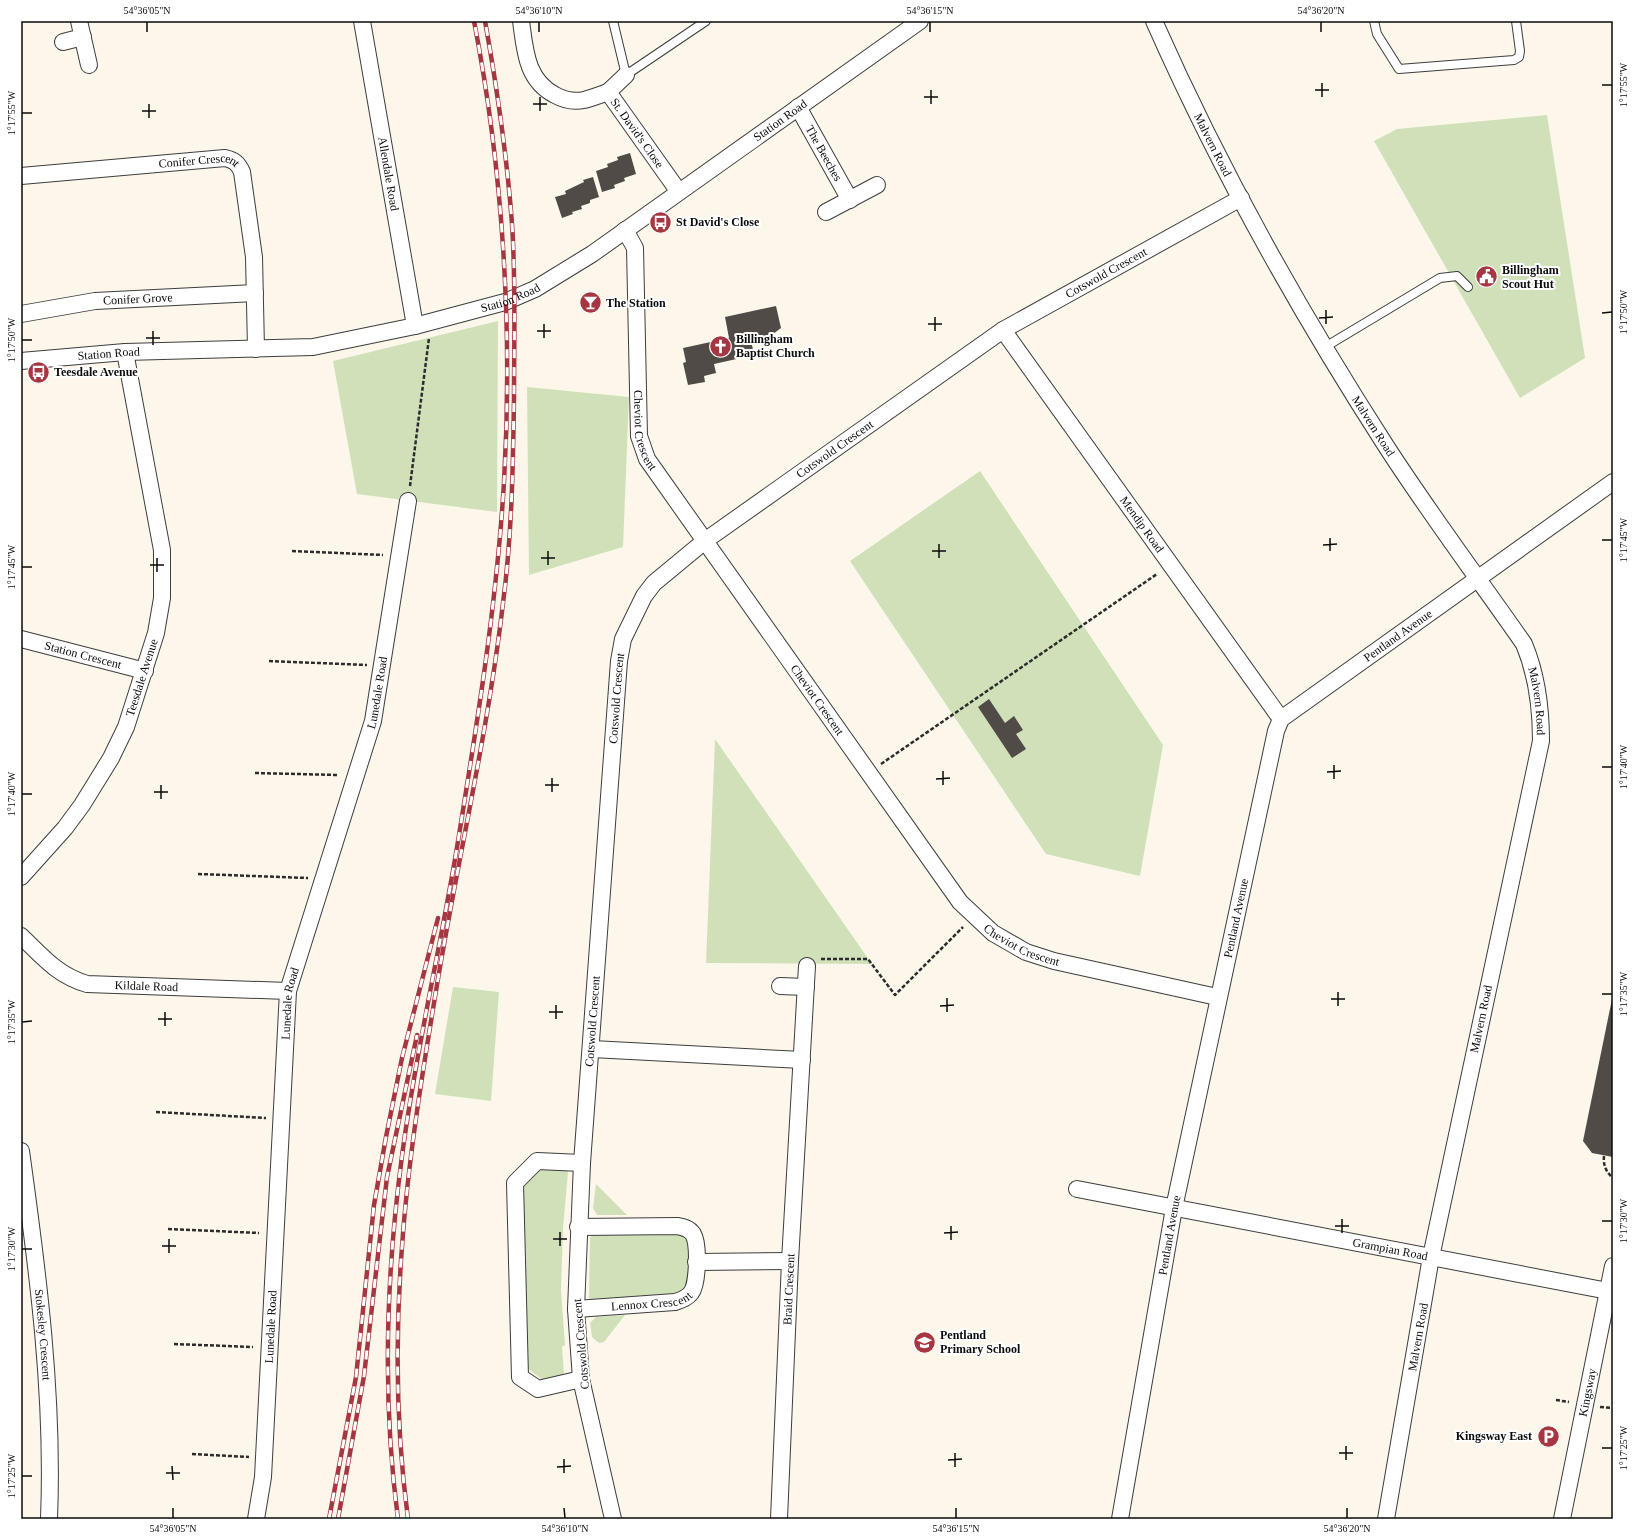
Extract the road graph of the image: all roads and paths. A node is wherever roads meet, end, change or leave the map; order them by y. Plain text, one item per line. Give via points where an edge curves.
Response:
1 (79, 21) edge
2 (362, 21) edge
3 (521, 21) edge
4 (613, 21) edge
5 (706, 21) edge
6 (920, 21) edge
7 (1154, 21) edge
8 (1374, 21) edge
9 (1516, 21) edge
10 (83, 37) junction
11 (63, 42) dead end
12 (89, 65) dead end
13 (626, 75) junction
14 (608, 92) junction
15 (798, 107) junction
16 (21, 176) edge
17 (877, 186) dead end
18 (679, 192) junction
19 (1241, 198) junction
20 (850, 200) junction
21 (826, 212) dead end
22 (625, 230) junction
23 (1468, 287) dead end
24 (255, 293) junction
25 (21, 314) edge
26 (431, 322) junction
27 (415, 326) junction
28 (1003, 330) junction
29 (1325, 347) junction
30 (256, 349) junction
31 (126, 352) junction
32 (21, 361) edge
33 (1613, 482) edge
34 (408, 501) joint
35 (706, 540) junction
36 (292, 551) dead end
37 (391, 556) dead end
38 (1170, 564) junction
39 (1477, 577) junction
40 (21, 639) edge
41 (269, 660) dead end
42 (369, 665) dead end
43 (145, 671) junction
44 (1281, 719) junction
45 (255, 773) dead end
46 (868, 773) junction
47 (342, 776) dead end
48 (198, 874) dead end
49 (21, 877) edge
50 (309, 878) dead end
51 (973, 916) junction
52 (21, 936) edge
53 (808, 966) joint
54 (780, 986) dead end
55 (806, 987) junction
56 (288, 991) junction
57 (1217, 997) junction
58 (592, 1049) junction
59 (802, 1060) junction
60 (156, 1112) dead end
61 (267, 1118) dead end
62 (21, 1151) edge
63 (1604, 1156) dead end
64 (582, 1163) junction
65 (1613, 1178) edge
66 (1077, 1189) dead end
67 (1174, 1208) junction
68 (578, 1227) junction
69 (168, 1229) dead end
70 (262, 1233) dead end
71 (1431, 1257) junction
72 (790, 1261) junction
73 (696, 1262) junction
74 (1613, 1266) edge
75 (1608, 1291) junction
76 (576, 1309) junction
77 (174, 1344) dead end
78 (255, 1347) dead end
79 (581, 1379) junction
80 (192, 1454) dead end
81 (257, 1457) dead end
82 (49, 1519) edge
83 (256, 1519) edge
84 (613, 1519) edge
85 (779, 1519) edge
86 (1120, 1519) edge
87 (1386, 1519) edge
88 (1562, 1519) edge

1 - 10 street
2 - 27 street, Allendale Road
3 - 14 street, St. David's Close via 527,59 537,82 547,91 574,101
4 - 13 lane
5 - 13 lane
6 - 15 street, Station Road
7 - 19 street, Malvern Road
8 - 9 lane via 1377,34 1399,69 1514,60 1519,57 1520,51
10 - 11 street
10 - 12 street
13 - 14 street
14 - 18 street, St. David's Close
15 - 18 street, Station Road
15 - 20 street, The Beeches
16 - 24 street, Conifer Crescent via 225,158 232,160 238,164 242,172 254,257
17 - 20 street
18 - 22 street, Station Road
19 - 28 street, Cotswold Crescent
19 - 29 street, Malvern Road
20 - 21 street
22 - 26 street, Station Road via 562,273 515,299
22 - 35 street, Cheviot Crescent via 635,248 639,436 647,459
23 - 29 lane via 1457,276 1440,278
24 - 25 street, Conifer Grove via 95,301
24 - 30 street, Conifer Crescent
26 - 27 street, Station Road
26 - 34 path
27 - 30 street, Station Road via 313,347
28 - 35 street, Cotswold Crescent
28 - 38 street, Mendip Road
29 - 39 street, Malvern Road via 1387,447
30 - 31 street, Station Road
31 - 32 street, Station Road
31 - 43 street, Teesdale Avenue via 162,550 162,598 156,633
33 - 39 street, Pentland Avenue
34 - 56 street, Lunedale Road via 373,721
35 - 46 street, Cheviot Crescent
35 - 58 street, Cotswold Crescent via 654,583 644,596 624,639 619,662
36 - 37 path
38 - 44 street, Mendip Road
38 - 46 path
39 - 44 street, Pentland Avenue
39 - 71 street, Malvern Road via 1524,644 1531,662 1541,718 1540,741
40 - 43 street, Station Crescent
41 - 42 path
43 - 49 street, Teesdale Avenue via 126,728 111,758 65,828
44 - 57 street, Pentland Avenue via 1276,731
45 - 47 path
46 - 51 street, Cheviot Crescent via 960,902
48 - 50 path
51 - 53 path via 895,994 868,959 813,959
51 - 57 street, Cheviot Crescent via 993,933 1026,952 1054,961
52 - 56 street, Kildale Road via 59,972 70,979 87,984
53 - 55 street, Braid Crescent
54 - 55 street
55 - 59 street, Braid Crescent
56 - 83 street, Lunedale Road via 263,1477
57 - 67 street, Pentland Avenue
58 - 59 street
58 - 64 street, Cotswold Crescent
59 - 72 street, Braid Crescent
60 - 61 path
62 - 82 street, Stokesley Crescent via 41,1297 50,1442
63 - 65 path via 1603,1162
64 - 68 street, Cotswold Crescent
64 - 79 street via 537,1161 516,1183 520,1377 538,1389
66 - 67 street, Grampian Road
67 - 71 street, Grampian Road
67 - 86 street, Pentland Avenue
68 - 73 street, Lennox Crescent via 684,1227 693,1235 696,1242
68 - 76 street, Cotswold Crescent
69 - 70 path
71 - 75 street, Grampian Road
71 - 87 street, Malvern Road
72 - 73 street
72 - 85 street, Braid Crescent
73 - 76 street, Lennox Crescent via 694,1287 685,1299 675,1302
74 - 75 street, Kingsway
75 - 88 street, Kingsway
76 - 79 street, Cotswold Crescent
77 - 78 path
79 - 84 street, Cotswold Crescent
80 - 81 path

